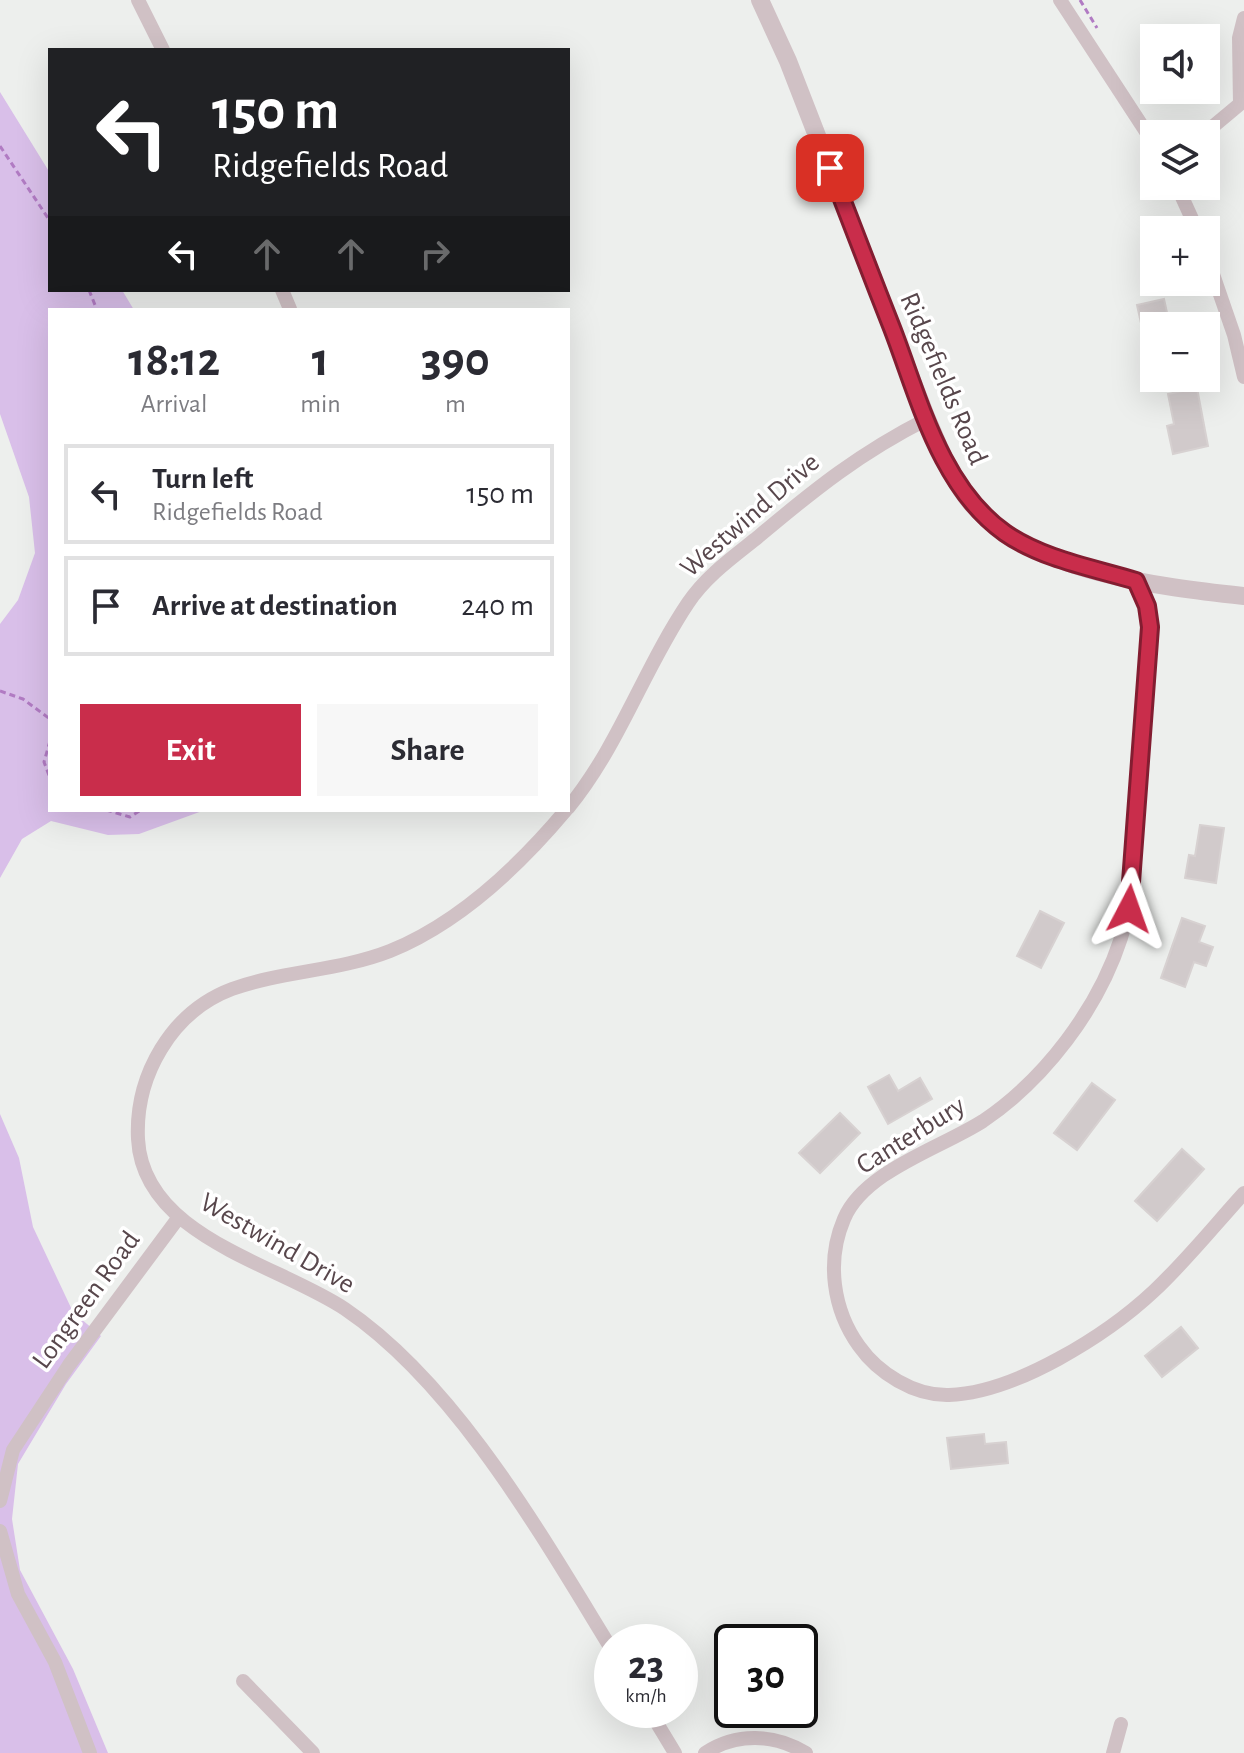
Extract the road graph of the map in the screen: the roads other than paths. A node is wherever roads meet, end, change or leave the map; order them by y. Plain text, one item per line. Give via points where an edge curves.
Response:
1 (138, 0) edge
2 (760, 0) edge
3 (1060, 0) edge
4 (1244, 18) edge
5 (162, 48) edge
6 (1220, 121) edge
7 (1140, 123) edge
8 (1220, 294) edge
9 (1244, 377) edge
10 (927, 419) junction
11 (1136, 581) junction
12 (1244, 596) edge
13 (570, 805) edge
14 (564, 812) edge
15 (1244, 1193) edge
16 (179, 1217) junction
17 (0, 1501) edge
18 (0, 1531) edge
19 (595, 1624) edge
20 (243, 1681) dead end
21 (1121, 1724) dead end
22 (660, 1728) edge
23 (90, 1753) edge
24 (313, 1753) edge
25 (675, 1753) edge
26 (705, 1753) edge
27 (806, 1753) edge
28 (1113, 1753) edge

1 - 5 street
2 - 10 street, Ridgefields Road
3 - 7 street
4 - 6 street via 1239,38 1240,104
8 - 9 street
10 - 11 street, Ridgefields Road via 972,504 1006,534
10 - 13 street, Westwind Drive via 834,473 706,580 664,642 608,753
11 - 12 street, Ridgefields Road
11 - 15 street, Canterbury via 1150,627 1129,909 1112,963 1076,1024 1036,1076 983,1120 890,1172 859,1197 844,1218 838,1239 834,1289 850,1334 881,1370 920,1390 947,1395 975,1391 1039,1368 1118,1320 1154,1291
14 - 16 street, Westwind Drive via 457,915 381,954 230,990 208,1002 167,1039 139,1104 139,1152 158,1195
16 - 17 street, Longreen Road via 13,1450
16 - 19 street, Westwind Drive via 207,1238 315,1290 408,1362 476,1441
18 - 23 street via 18,1594 55,1662
20 - 24 street
21 - 28 street
22 - 25 street
26 - 27 street via 739,1739 765,1737

